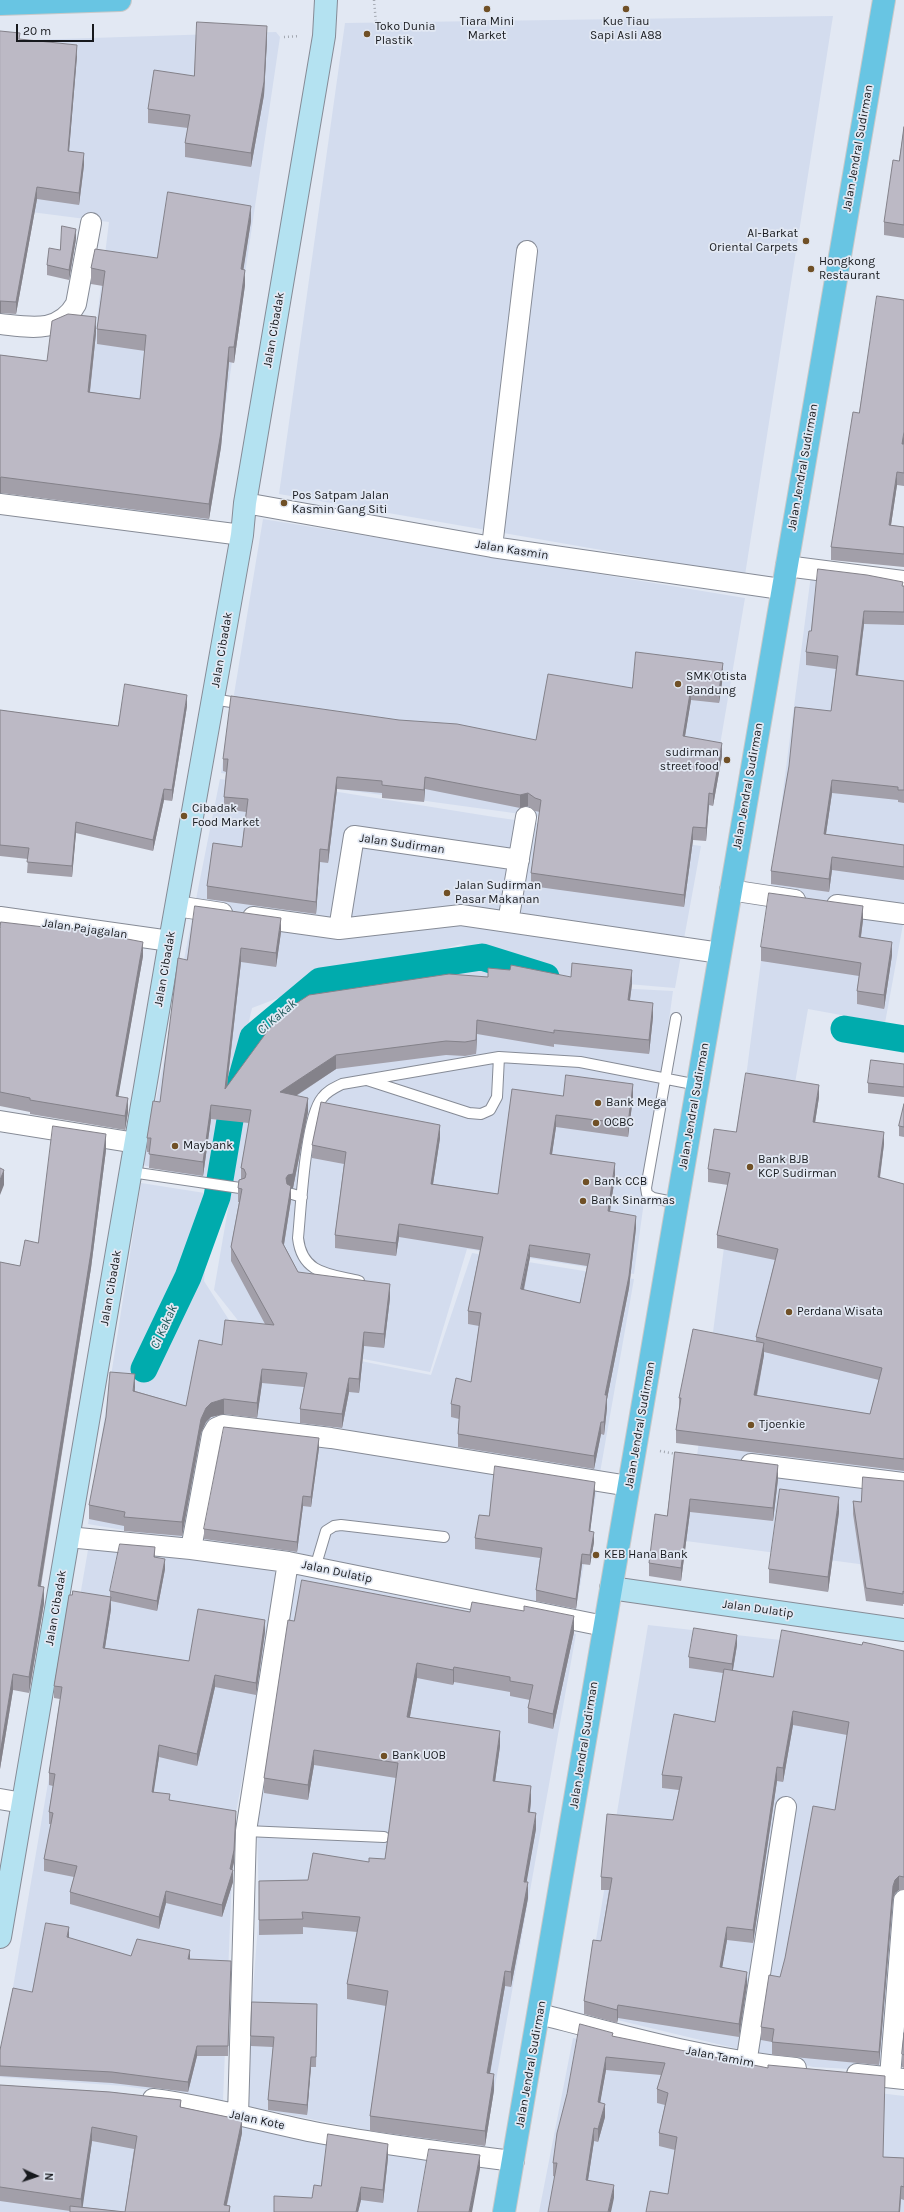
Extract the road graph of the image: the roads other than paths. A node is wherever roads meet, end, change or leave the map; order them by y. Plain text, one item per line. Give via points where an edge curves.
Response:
1 (120, 0) edge
2 (326, 0) edge
3 (884, 0) edge
4 (0, 4) edge
5 (91, 223) dead end
6 (527, 251) dead end
7 (0, 324) edge
8 (245, 503) junction
9 (0, 504) edge
10 (242, 535) junction
11 (492, 548) junction
12 (786, 566) junction
13 (904, 581) edge
14 (781, 589) junction
15 (213, 699) junction
16 (252, 705) edge
17 (526, 817) dead end
18 (519, 860) junction
19 (730, 890) junction
20 (176, 906) junction
21 (904, 914) edge
22 (0, 917) edge
23 (508, 922) junction
24 (338, 929) junction
25 (170, 942) junction
26 (720, 953) junction
27 (676, 1018) dead end
28 (499, 1057) junction
29 (666, 1078) junction
30 (366, 1079) junction
31 (698, 1085) junction
32 (0, 1121) edge
33 (136, 1143) junction
34 (131, 1172) junction
35 (240, 1188) edge
36 (292, 1194) edge
37 (302, 1197) junction
38 (678, 1203) junction
39 (367, 1283) edge
40 (731, 1461) edge
41 (904, 1483) edge
42 (629, 1486) junction
43 (68, 1537) junction
44 (444, 1537) dead end
45 (191, 1549) junction
46 (288, 1562) junction
47 (315, 1568) junction
48 (611, 1588) junction
49 (604, 1626) junction
50 (904, 1630) edge
51 (0, 1799) edge
52 (23, 1803) junction
53 (786, 1807) dead end
54 (246, 1831) junction
55 (384, 1837) dead end
56 (904, 1900) edge
57 (0, 1937) edge
58 (540, 2014) junction
59 (746, 2064) junction
60 (814, 2070) edge
61 (837, 2072) edge
62 (897, 2078) edge
63 (132, 2096) edge
64 (238, 2116) junction
65 (514, 2161) junction
66 (504, 2212) edge

1 - 4 main road
2 - 8 main road, Jalan Cibadak via 324,36
3 - 12 main road, Jalan Jendral Sudirman
5 - 7 street via 76,304 70,315 63,321 49,326
6 - 11 street
8 - 10 main road, Jalan Cibadak
8 - 11 street, Jalan Kasmin
9 - 10 street
10 - 15 main road, Jalan Cibadak
11 - 14 street, Jalan Kasmin
12 - 13 street
12 - 14 main road, Jalan Jendral Sudirman
14 - 19 main road, Jalan Jendral Sudirman
15 - 16 lane
15 - 20 main road, Jalan Cibadak
17 - 18 street
18 - 23 street
18 - 24 street, Jalan Sudirman via 354,836
19 - 21 street
19 - 26 main road, Jalan Jendral Sudirman
20 - 24 street
20 - 25 main road, Jalan Cibadak
22 - 25 street, Jalan Pajagalan
23 - 24 street via 461,915
23 - 26 street
25 - 33 main road, Jalan Cibadak
26 - 31 main road, Jalan Jendral Sudirman
27 - 29 lane
28 - 29 lane via 580,1062
28 - 30 lane
28 - 30 lane via 497,1097 490,1110 481,1114 469,1113
29 - 31 lane
29 - 38 lane via 646,1188 647,1194 653,1198
30 - 37 lane via 342,1084 330,1090 321,1099 310,1127
31 - 38 main road, Jalan Jendral Sudirman
32 - 33 street
33 - 34 main road, Jalan Cibadak
34 - 35 lane
34 - 43 main road, Jalan Cibadak
36 - 37 lane
37 - 39 lane via 298,1238 300,1252 306,1262 325,1273
38 - 42 main road, Jalan Jendral Sudirman
40 - 41 street
42 - 45 street via 331,1438 223,1425 216,1428 212,1435
42 - 48 main road, Jalan Jendral Sudirman
43 - 45 street, Jalan Dulatip
43 - 52 main road, Jalan Cibadak
44 - 47 lane via 334,1526 326,1531
45 - 46 street, Jalan Dulatip
46 - 47 street, Jalan Dulatip
46 - 54 street
47 - 49 street, Jalan Dulatip
48 - 49 main road, Jalan Jendral Sudirman
48 - 50 main road, Jalan Dulatip
49 - 58 main road, Jalan Jendral Sudirman
51 - 52 street
52 - 57 main road, Jalan Cibadak
53 - 59 street
54 - 55 lane
54 - 64 street
56 - 62 street
58 - 59 street, Jalan Tamim via 621,2036
58 - 65 main road, Jalan Jendral Sudirman
59 - 60 street, Jalan Tamim
61 - 62 street
63 - 64 street, Jalan Kote via 183,2103
64 - 65 street, Jalan Kote via 394,2147
65 - 66 main road, Jalan Jendral Sudirman

